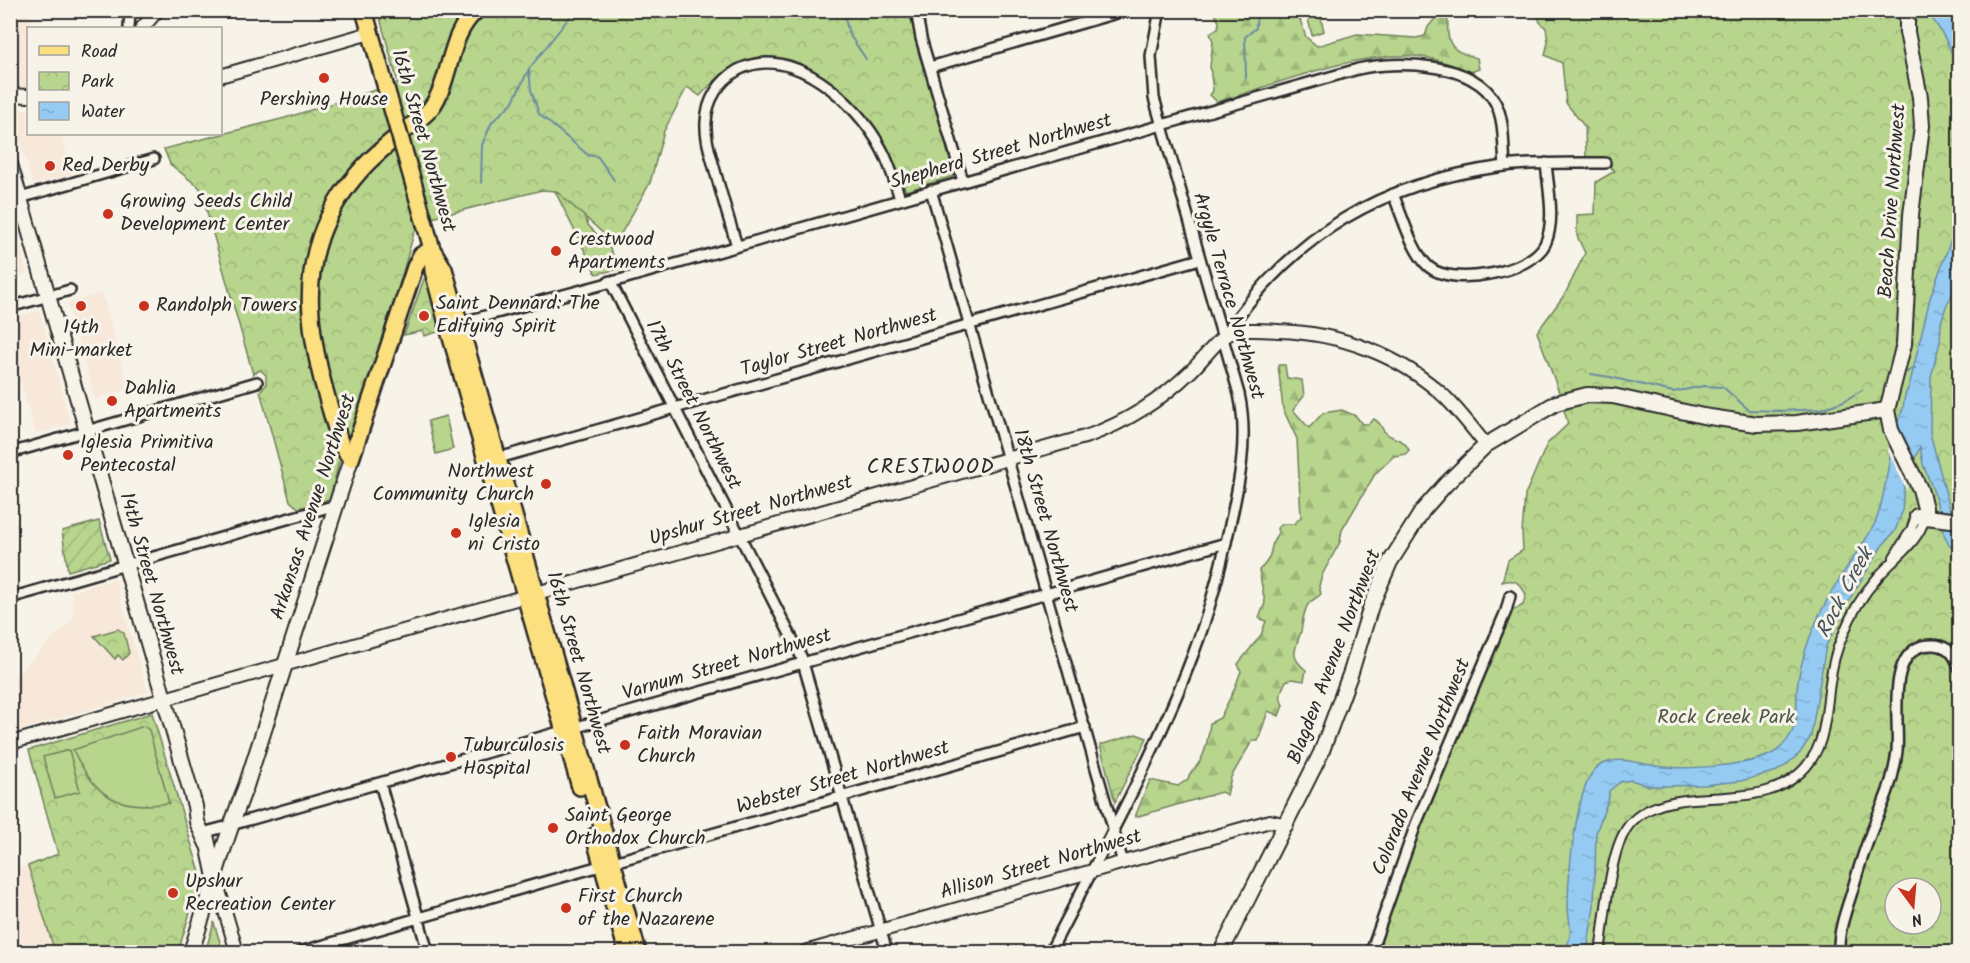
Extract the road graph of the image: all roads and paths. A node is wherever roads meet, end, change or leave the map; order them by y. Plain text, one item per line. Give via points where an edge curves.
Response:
1 (130, 10) edge
2 (158, 10) edge
3 (364, 10) edge
4 (477, 10) edge
5 (916, 10) edge
6 (1127, 10) edge
7 (1160, 10) edge
8 (1907, 10) edge
9 (129, 27) edge
10 (143, 27) edge
11 (370, 33) junction
12 (930, 67) junction
13 (222, 75) edge
14 (10, 95) edge
15 (27, 96) edge
16 (1161, 125) junction
17 (154, 159) dead end
18 (1546, 163) junction
19 (1605, 163) dead end
20 (10, 165) edge
21 (1505, 166) junction
22 (963, 181) junction
23 (931, 190) junction
24 (1393, 194) junction
25 (20, 198) junction
26 (900, 199) junction
27 (737, 246) junction
28 (432, 249) junction
29 (1200, 259) junction
30 (610, 281) junction
31 (70, 290) dead end
32 (48, 296) junction
33 (10, 307) edge
34 (970, 324) junction
35 (453, 325) junction
36 (1223, 337) junction
37 (257, 382) dead end
38 (675, 408) junction
39 (1883, 411) junction
40 (364, 421) junction
41 (335, 422) junction
42 (87, 431) junction
43 (1486, 445) junction
44 (10, 453) edge
45 (351, 459) junction
46 (1008, 459) junction
47 (492, 460) junction
48 (336, 505) junction
49 (1927, 517) junction
50 (1957, 523) edge
51 (740, 535) junction
52 (1226, 543) junction
53 (126, 565) junction
54 (1046, 593) junction
55 (531, 595) junction
56 (1510, 596) dead end
57 (10, 598) edge
58 (804, 662) junction
59 (285, 665) junction
60 (1959, 669) edge
61 (164, 699) junction
62 (1085, 727) junction
63 (568, 729) junction
64 (10, 743) edge
65 (380, 783) junction
66 (843, 797) junction
67 (234, 824) junction
68 (1287, 825) junction
69 (1113, 828) junction
70 (206, 838) junction
71 (1123, 863) junction
72 (607, 864) junction
73 (1091, 872) junction
74 (215, 877) junction
75 (419, 918) junction
76 (881, 931) junction
77 (191, 952) edge
78 (237, 952) edge
79 (300, 952) edge
80 (428, 952) edge
81 (627, 952) edge
82 (638, 952) edge
83 (805, 952) edge
84 (887, 952) edge
85 (1050, 952) edge
86 (1221, 952) edge
87 (1371, 952) edge
88 (1600, 952) edge
89 (1839, 952) edge

1 - 9 street
2 - 10 street
3 - 11 main road, 16th Street Northwest
4 - 41 main road via 456,38 447,76 431,108 352,181 321,237 311,282 310,319
5 - 12 street
6 - 12 street
7 - 16 street, Argyle Terrace Northwest via 1151,65
8 - 39 main road, Beach Drive Northwest via 1922,122 1911,215 1904,344 1884,386 1880,399
11 - 13 street
11 - 28 main road, 16th Street Northwest, bridge
12 - 22 street
14 - 15 street
16 - 21 street, Shepherd Street Northwest via 1358,69 1420,65 1462,76 1491,95 1500,116
16 - 22 street, Shepherd Street Northwest
16 - 29 street, Argyle Terrace Northwest
17 - 25 street
18 - 19 street, Upshur Street Northwest
18 - 21 street, Upshur Street Northwest
18 - 24 street via 1550,222 1545,245 1529,262 1492,272 1457,277 1429,267 1416,250
20 - 25 main road, 14th Street Northwest
21 - 24 street, Upshur Street Northwest via 1441,178
22 - 23 street, Shepherd Street Northwest
23 - 26 street, Shepherd Street Northwest
23 - 34 street, 18th Street Northwest
24 - 36 street, Upshur Street Northwest via 1338,222 1295,253 1256,292
25 - 32 main road, 14th Street Northwest
26 - 27 street, Shepherd Street Northwest
26 - 27 street via 881,147 845,102 800,70 775,63 753,64 720,84 711,100 706,124
27 - 30 street, Shepherd Street Northwest
28 - 35 main road, 16th Street Northwest via 433,272
28 - 40 main road, Arkansas Avenue Northwest via 422,255 415,267
29 - 34 street, Taylor Street Northwest
29 - 36 street, Argyle Terrace Northwest
30 - 35 street, Shepherd Street Northwest
30 - 38 street, 17th Street Northwest
31 - 32 street
32 - 33 street
32 - 42 main road, 14th Street Northwest
34 - 38 street, Taylor Street Northwest
34 - 46 street, 18th Street Northwest
35 - 47 main road, 16th Street Northwest
36 - 43 street via 1239,331 1300,332 1373,351 1437,390
36 - 46 street, Upshur Street Northwest via 1176,385 1132,416 1095,433
36 - 52 street, Argyle Terrace Northwest via 1239,394 1244,432
37 - 42 street
38 - 47 street, Taylor Street Northwest
38 - 51 street, 17th Street Northwest
39 - 43 main road, Blagden Avenue Northwest via 1791,424 1756,424 1613,396 1587,395 1556,403
39 - 49 main road, Beach Drive Northwest via 1888,433
40 - 41 main road via 347,426
40 - 45 main road, Arkansas Avenue Northwest
41 - 45 main road
42 - 44 street
42 - 53 main road, 14th Street Northwest
43 - 68 main road, Blagden Avenue Northwest via 1423,510 1390,562 1321,753
45 - 48 main road, Arkansas Avenue Northwest
46 - 51 street, Upshur Street Northwest
46 - 54 street, 18th Street Northwest
47 - 55 main road, 16th Street Northwest
48 - 53 street
48 - 59 main road, Arkansas Avenue Northwest
49 - 50 main road
49 - 88 street, Beach Drive Northwest via 1914,525 1862,597 1843,634 1832,670 1824,731 1811,761 1793,779 1772,790 1665,804 1633,820 1617,849
51 - 55 street, Upshur Street Northwest
51 - 58 street, 17th Street Northwest
52 - 54 street, Varnum Street Northwest
52 - 69 street, Argyle Terrace Northwest via 1193,654
53 - 57 street
53 - 61 main road, 14th Street Northwest
54 - 58 street, Varnum Street Northwest
54 - 62 street, 18th Street Northwest
55 - 59 street, Upshur Street Northwest
55 - 63 main road, 16th Street Northwest
56 - 87 street, Colorado Avenue Northwest via 1416,824
58 - 63 street, Varnum Street Northwest
58 - 66 street, 17th Street Northwest
59 - 61 street, Upshur Street Northwest
59 - 67 main road, Arkansas Avenue Northwest
60 - 89 street via 1950,651 1934,645 1920,647 1903,667 1897,694 1898,746 1894,769 1863,852 1841,928
61 - 64 street, Upshur Street Northwest
61 - 70 main road, 14th Street Northwest via 197,822
62 - 66 street, Webster Street Northwest
62 - 69 street, 18th Street Northwest
63 - 65 street, Varnum Street Northwest
63 - 72 main road, 16th Street Northwest
65 - 67 street, Varnum Street Northwest
65 - 75 street
66 - 72 street, Webster Street Northwest
66 - 76 street, 17th Street Northwest
67 - 70 street, Varnum Street Northwest
67 - 74 main road, Arkansas Avenue Northwest
68 - 71 street, Allison Street Northwest via 1270,821
68 - 86 main road, Blagden Avenue Northwest
69 - 71 street, 18th Street Northwest
69 - 73 street, Argyle Terrace Northwest
70 - 74 main road, 14th Street Northwest
71 - 73 street, Allison Street Northwest
72 - 75 street, Webster Street Northwest
72 - 81 main road, 16th Street Northwest
72 - 82 main road, 16th Street Northwest
73 - 76 street, Allison Street Northwest
73 - 85 street, Argyle Terrace Northwest
74 - 77 main road, Arkansas Avenue Northwest
74 - 78 street, 14th Street Northwest
75 - 79 street, Webster Street Northwest
75 - 80 street
76 - 83 street, Allison Street Northwest
76 - 84 street, 17th Street Northwest

